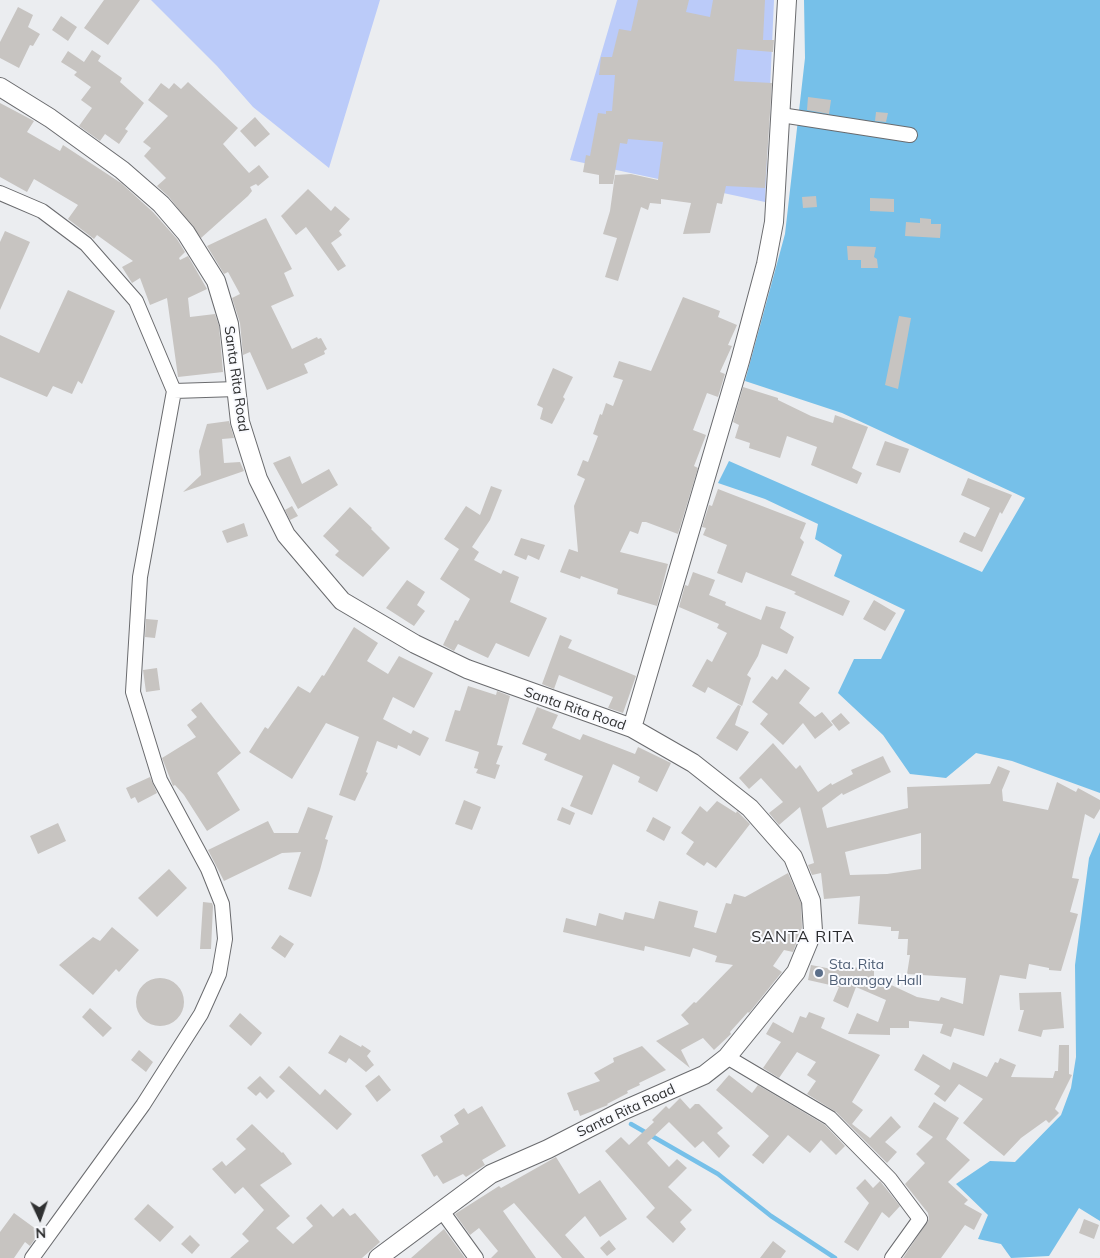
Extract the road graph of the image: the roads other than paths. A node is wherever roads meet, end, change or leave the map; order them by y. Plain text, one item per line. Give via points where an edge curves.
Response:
1 (787, 0) edge
2 (0, 87) edge
3 (781, 115) junction
4 (910, 135) dead end
5 (0, 193) edge
6 (237, 389) junction
7 (174, 391) junction
8 (632, 728) junction
9 (727, 1057) junction
10 (442, 1211) junction
11 (32, 1258) edge
12 (378, 1258) edge
13 (476, 1258) edge
14 (892, 1258) edge

1 - 3 street
2 - 6 street, Santa Rita Road via 122,170 161,204 186,233 216,281 229,324
3 - 4 street
3 - 8 street via 774,222 764,271
5 - 7 street via 42,211 86,244 136,301
6 - 7 street
6 - 8 street, Santa Rita Road via 240,422 250,458 286,536 342,601 415,644 466,669
7 - 11 street via 140,577 133,692 160,780 208,870 222,904 225,939 218,974 201,1014 143,1105
8 - 9 street, Santa Rita Road via 693,763 750,808 793,857 811,901 813,931 796,972
9 - 10 street, Santa Rita Road via 704,1075 622,1110 548,1149 491,1174
9 - 14 street via 830,1118 890,1179 920,1219
10 - 12 street, Santa Rita Road
10 - 13 street

